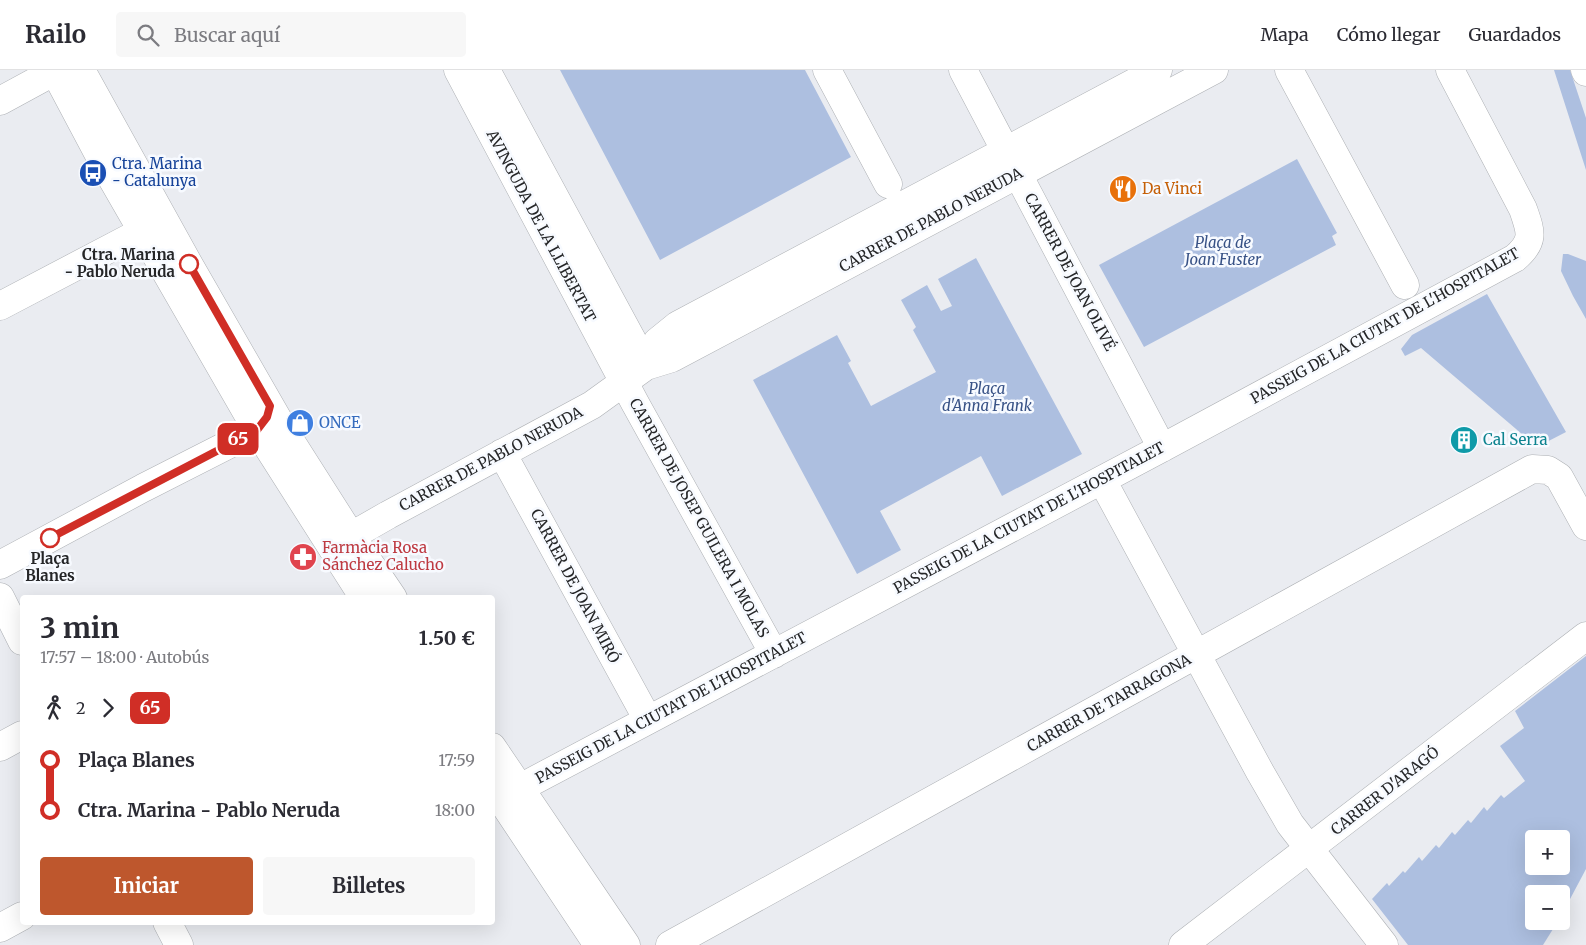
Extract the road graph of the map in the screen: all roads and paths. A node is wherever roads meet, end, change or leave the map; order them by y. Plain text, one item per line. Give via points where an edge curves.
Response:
1 (81, 70) edge
2 (458, 70) edge
3 (486, 70) edge
4 (828, 70) edge
5 (963, 70) edge
6 (1158, 70) edge
7 (1214, 70) edge
8 (1289, 70) edge
9 (1450, 70) edge
10 (55, 71) edge
11 (0, 101) edge
12 (1012, 162) junction
13 (888, 184) dead end
14 (143, 231) junction
15 (1405, 285) dead end
16 (0, 306) edge
17 (646, 366) junction
18 (624, 382) junction
19 (270, 406) junction
20 (257, 430) junction
21 (288, 437) junction
22 (1162, 448) junction
23 (502, 453) junction
24 (1102, 480) junction
25 (1586, 526) edge
26 (341, 542) junction
27 (0, 565) edge
28 (363, 595) edge
29 (390, 595) edge
30 (0, 597) edge
31 (1586, 636) edge
32 (20, 637) edge
33 (774, 654) junction
34 (1196, 655) junction
35 (648, 720) junction
36 (20, 736) edge
37 (0, 747) edge
38 (495, 752) edge
39 (520, 788) junction
40 (495, 790) edge
41 (1310, 849) junction
42 (20, 917) edge
43 (0, 928) edge
44 (598, 945) edge
45 (626, 945) edge
46 (670, 945) edge
47 (1183, 945) edge
48 (1384, 945) edge

1 - 19 street
2 - 18 street, AVINGUDA DE LA LLIBERTAT
3 - 17 street, AVINGUDA DE LA LLIBERTAT
4 - 13 street
5 - 12 street, CARRER DE JOAN OLIVÉ
6 - 12 street, CARRER DE PABLO NERUDA
7 - 12 street, CARRER DE PABLO NERUDA
8 - 15 street
9 - 22 street, PASSEIG DE LA CIUTAT DE L'HOSPITALET via 1523,209 1530,239 1524,250 1515,258
10 - 11 street
10 - 14 street
12 - 17 street, CARRER DE PABLO NERUDA via 677,356
12 - 22 street, CARRER DE JOAN OLIVÉ
14 - 16 street
14 - 20 street
17 - 18 street, CARRER DE PABLO NERUDA
18 - 23 street, CARRER DE PABLO NERUDA via 592,405
18 - 33 street, CARRER DE JOSEP GUILERA I MOLAS
19 - 20 street via 267,417
19 - 21 street
20 - 21 street via 269,428
20 - 26 street
20 - 27 street
21 - 26 street
22 - 24 street, PASSEIG DE LA CIUTAT DE L'HOSPITALET
23 - 26 street, CARRER DE PABLO NERUDA
23 - 35 street, CARRER DE JOAN MIRÓ
24 - 33 street, PASSEIG DE LA CIUTAT DE L'HOSPITALET
24 - 34 street
25 - 34 street, CARRER DE TARRAGONA via 1559,477 1548,470 1532,469
26 - 28 street
26 - 29 street
30 - 32 street
31 - 41 street, CARRER D'ARAGÓ
33 - 35 street, PASSEIG DE LA CIUTAT DE L'HOSPITALET
34 - 41 street via 1290,824
34 - 46 street, CARRER DE TARRAGONA
35 - 39 street, PASSEIG DE LA CIUTAT DE L'HOSPITALET
36 - 37 street
38 - 39 street
39 - 45 street
40 - 44 street
41 - 47 street, CARRER D'ARAGÓ
41 - 48 street
42 - 43 street

